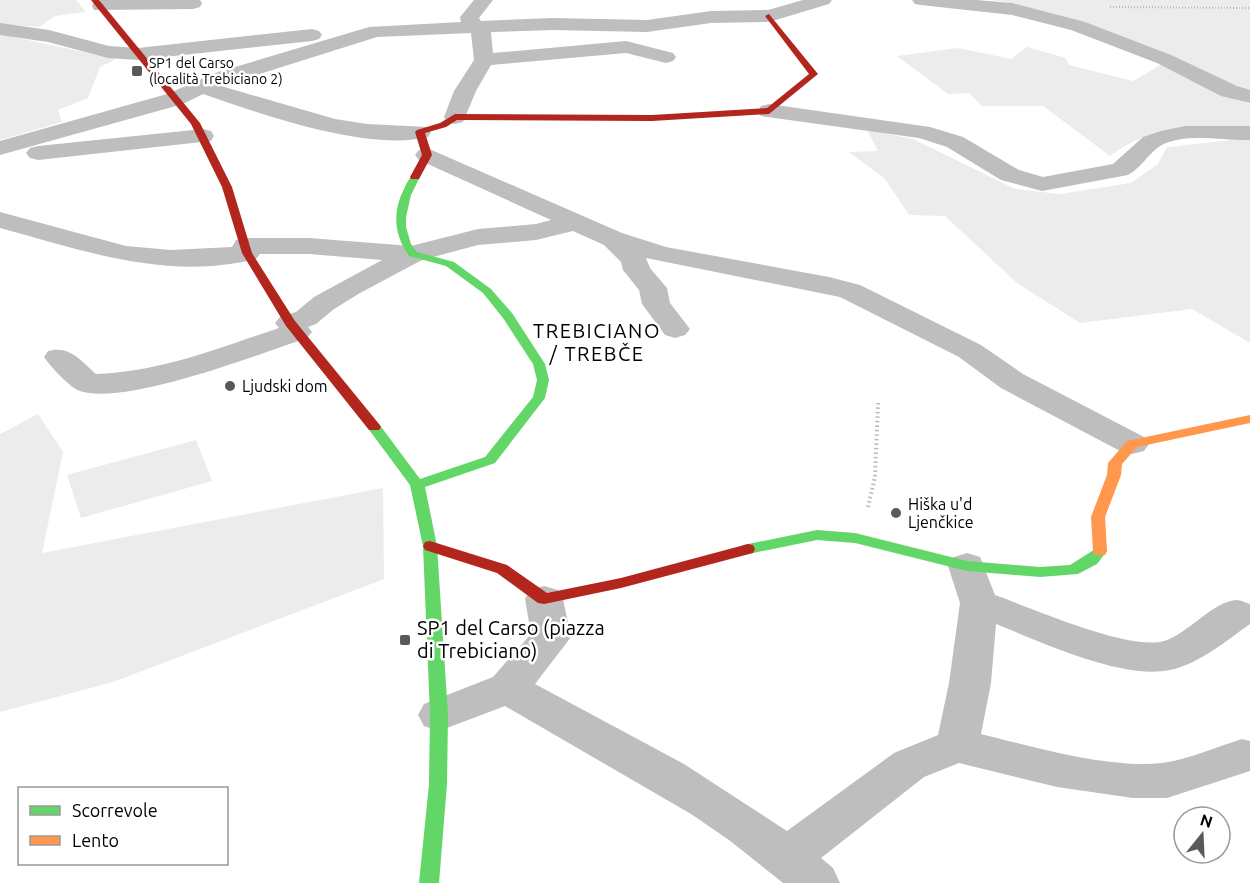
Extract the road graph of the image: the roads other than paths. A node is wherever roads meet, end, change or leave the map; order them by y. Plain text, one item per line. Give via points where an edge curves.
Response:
1 (484, 0) edge
2 (823, 0) edge
3 (921, 0) edge
4 (98, 3) edge
5 (193, 3) dead end
6 (769, 16) junction
7 (475, 26) junction
8 (0, 29) edge
9 (376, 31) junction
10 (138, 54) junction
11 (666, 57) dead end
12 (484, 60) junction
13 (201, 86) junction
14 (1250, 97) edge
15 (175, 99) junction
16 (769, 111) junction
17 (455, 117) junction
18 (1250, 133) edge
19 (203, 136) junction
20 (423, 143) junction
21 (0, 151) edge
22 (0, 220) edge
23 (576, 222) junction
24 (613, 239) junction
25 (246, 249) junction
26 (413, 254) junction
27 (294, 328) junction
28 (675, 329) dead end
29 (59, 357) dead end
30 (1250, 419) edge
31 (1132, 444) junction
32 (417, 485) junction
33 (430, 546) junction
34 (973, 585) junction
35 (544, 599) junction
36 (1237, 614) dead end
37 (508, 688) junction
38 (439, 715) junction
39 (957, 745) junction
40 (1242, 756) dead end
41 (802, 870) edge
42 (429, 883) edge

1 - 7 street via 470,17
2 - 6 street
3 - 14 street via 1012,9 1078,26
4 - 5 street
4 - 10 street
6 - 7 street via 711,17 630,27
6 - 16 street via 814,74
7 - 9 street
7 - 12 street via 484,42
8 - 10 street via 49,36 108,52
9 - 10 street
9 - 13 street
10 - 15 street
11 - 12 street via 626,47
12 - 17 street
13 - 15 street
13 - 20 street via 361,132 391,134
15 - 19 street
15 - 21 street
16 - 17 street via 652,118
16 - 18 street via 922,132 955,142 1010,175 1042,184 1120,170 1131,165 1152,140 1175,134
17 - 20 street
19 - 21 street via 36,154
19 - 25 street via 227,187
20 - 23 street
20 - 26 street via 402,213 403,237
22 - 25 street via 128,254 213,257
23 - 24 street
23 - 26 street via 536,232 478,237
24 - 28 street via 634,260 637,270 653,288 656,304
24 - 31 street via 661,254 850,291 970,351 1012,381
25 - 26 street via 320,247
25 - 27 street
26 - 27 street via 324,303
26 - 32 street via 450,264 487,291 539,364 543,380 539,398 490,460
27 - 29 street via 157,376 117,385 88,384
27 - 32 street
30 - 31 street
31 - 34 street via 1115,463 1098,517 1100,551 1092,560 1073,570
32 - 33 street
33 - 35 street via 502,568
33 - 38 street
34 - 35 street via 855,538 817,535
34 - 36 street via 1098,648 1139,655 1168,656
34 - 39 street via 970,683
35 - 37 street via 551,637
37 - 38 street
37 - 41 street via 689,789
38 - 42 street via 438,784
39 - 40 street via 1100,777 1161,781
39 - 41 street via 909,765

